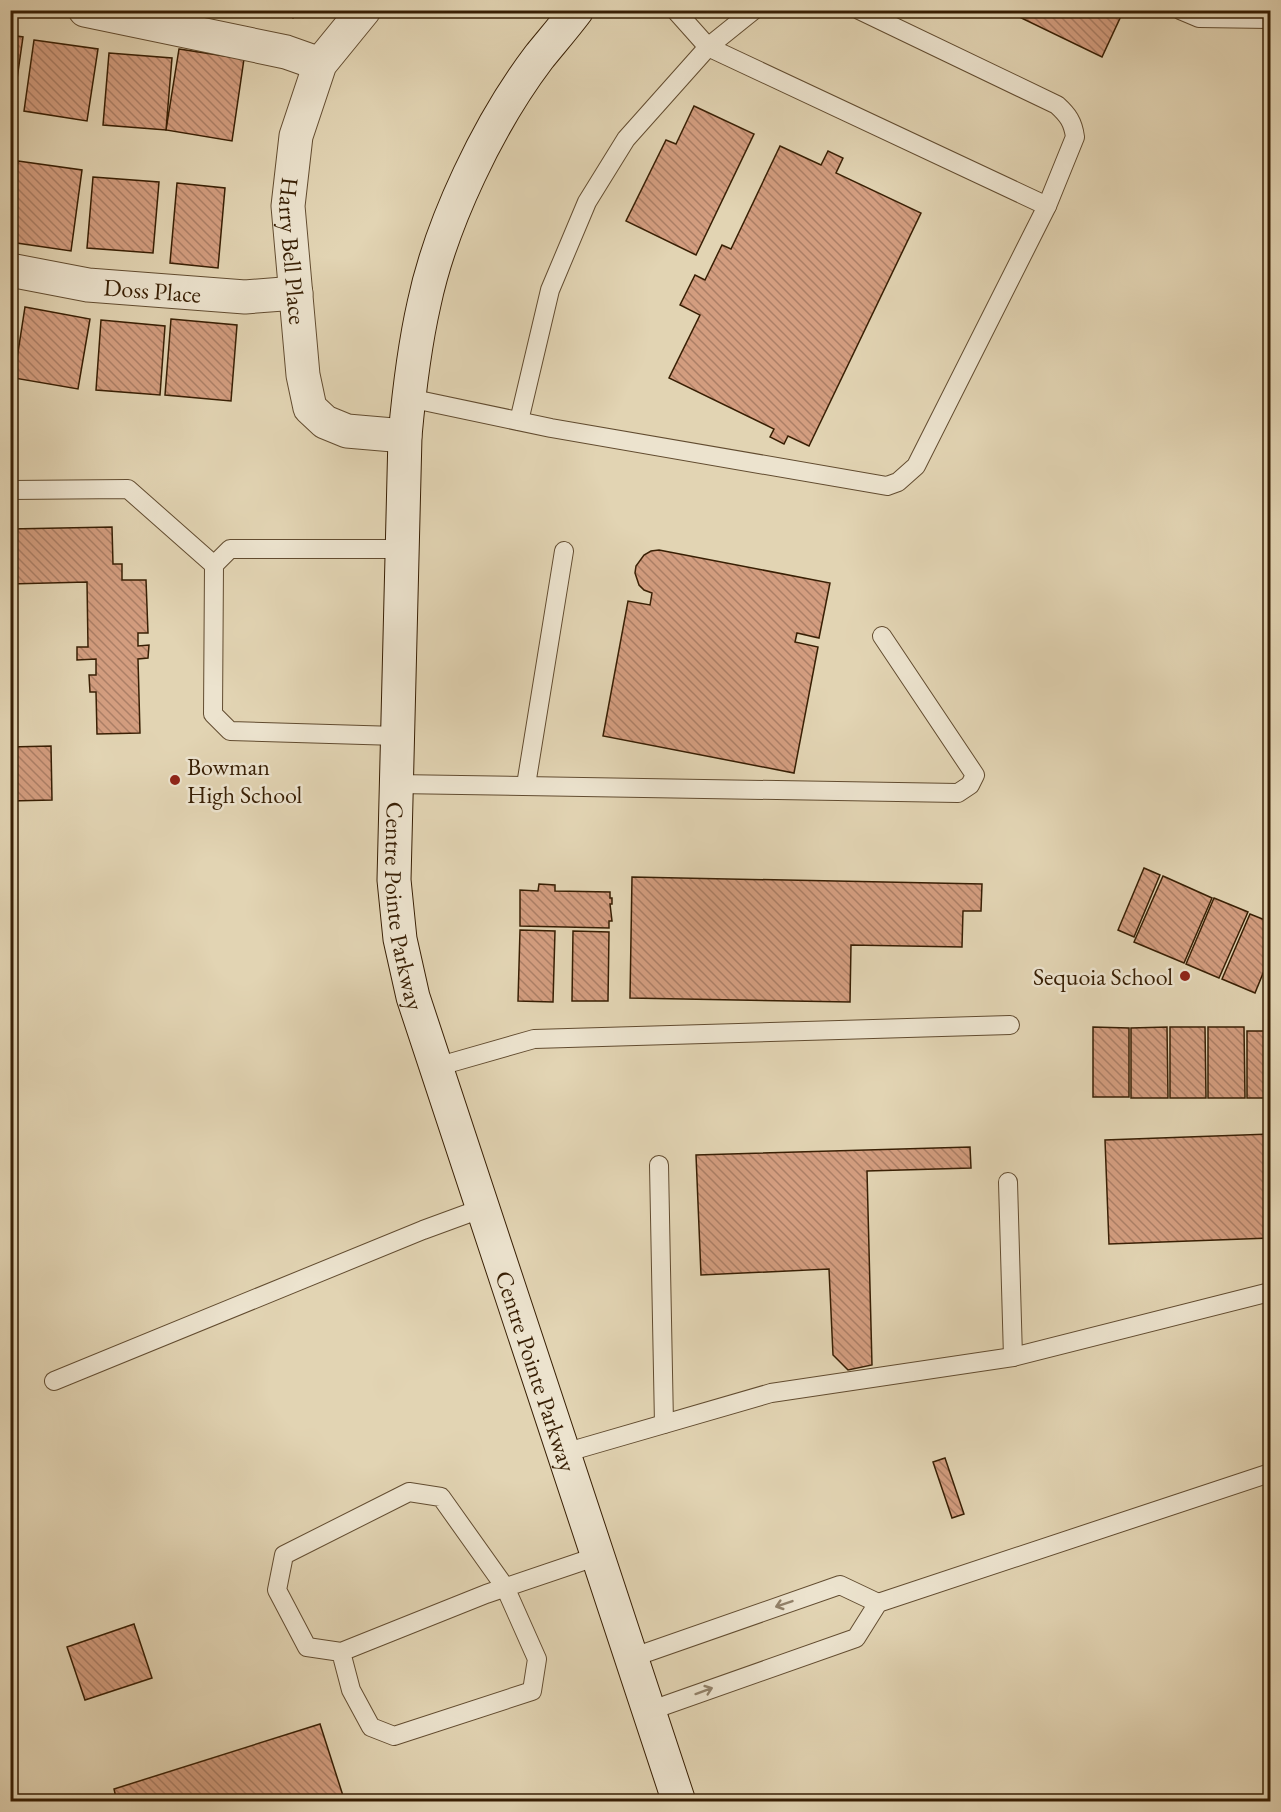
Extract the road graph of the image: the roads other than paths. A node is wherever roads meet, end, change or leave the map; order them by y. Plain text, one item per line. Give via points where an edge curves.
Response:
1 (85, 10) edge
2 (364, 10) edge
3 (577, 10) edge
4 (675, 10) edge
5 (754, 10) edge
6 (859, 10) edge
7 (1180, 10) edge
8 (1221, 15) edge
9 (1270, 19) edge
10 (188, 21) edge
11 (708, 47) junction
12 (320, 64) junction
13 (1047, 206) junction
14 (10, 270) edge
15 (296, 293) junction
16 (409, 398) junction
17 (519, 421) junction
18 (405, 436) junction
19 (10, 490) edge
20 (402, 549) junction
21 (564, 551) dead end
22 (214, 565) junction
23 (882, 636) dead end
24 (397, 736) junction
25 (396, 783) junction
26 (526, 784) junction
27 (1010, 1025) dead end
28 (436, 1068) junction
29 (659, 1165) dead end
30 (1008, 1182) dead end
31 (483, 1208) junction
32 (1270, 1292) edge
33 (1013, 1357) junction
34 (54, 1381) dead end
35 (664, 1424) junction
36 (564, 1452) junction
37 (1270, 1473) edge
38 (598, 1556) junction
39 (504, 1587) junction
40 (878, 1604) junction
41 (341, 1652) junction
42 (632, 1658) junction
43 (649, 1711) junction
44 (679, 1802) edge

1 - 10 street
2 - 12 street, Harry Bell Place
3 - 16 street, Centre Pointe Parkway via 538,58 501,114 469,175 424,302
4 - 11 lane
5 - 11 lane
6 - 13 lane via 1057,105 1068,114 1075,137
7 - 8 lane via 1199,18
8 - 9 lane
10 - 12 street
11 - 13 lane
11 - 17 lane via 626,140 587,202 550,290
12 - 15 street, Harry Bell Place via 296,136 288,206
13 - 17 lane via 916,466 898,482 887,486
14 - 15 street, Doss Place via 88,285 245,297
15 - 18 street, Harry Bell Place via 310,408 325,422 346,431
16 - 17 lane
16 - 18 street, Centre Pointe Parkway
18 - 20 street, Centre Pointe Parkway
19 - 22 lane via 128,489
20 - 22 lane via 230,549
20 - 24 street, Centre Pointe Parkway
21 - 26 lane
22 - 24 lane via 213,714 230,731
23 - 26 lane via 975,775 970,785 958,793
24 - 25 street, Centre Pointe Parkway
25 - 26 lane
25 - 28 street, Centre Pointe Parkway via 394,880 400,939 413,997
27 - 28 lane via 534,1039
28 - 31 street, Centre Pointe Parkway
29 - 35 lane
30 - 33 lane
31 - 34 lane
31 - 36 street, Centre Pointe Parkway
32 - 33 lane
33 - 35 lane via 771,1393
35 - 36 lane
36 - 38 street, Centre Pointe Parkway
37 - 40 lane
38 - 39 lane
38 - 42 street, Centre Pointe Parkway
39 - 41 lane
39 - 41 lane via 537,1659 532,1691 394,1736 371,1727 351,1690
39 - 41 lane via 441,1497 409,1492 285,1555 277,1590 308,1647
40 -> 42 lane via 840,1585
43 -> 40 lane via 856,1638
42 - 43 street, Centre Pointe Parkway
43 - 44 street, Centre Pointe Parkway

